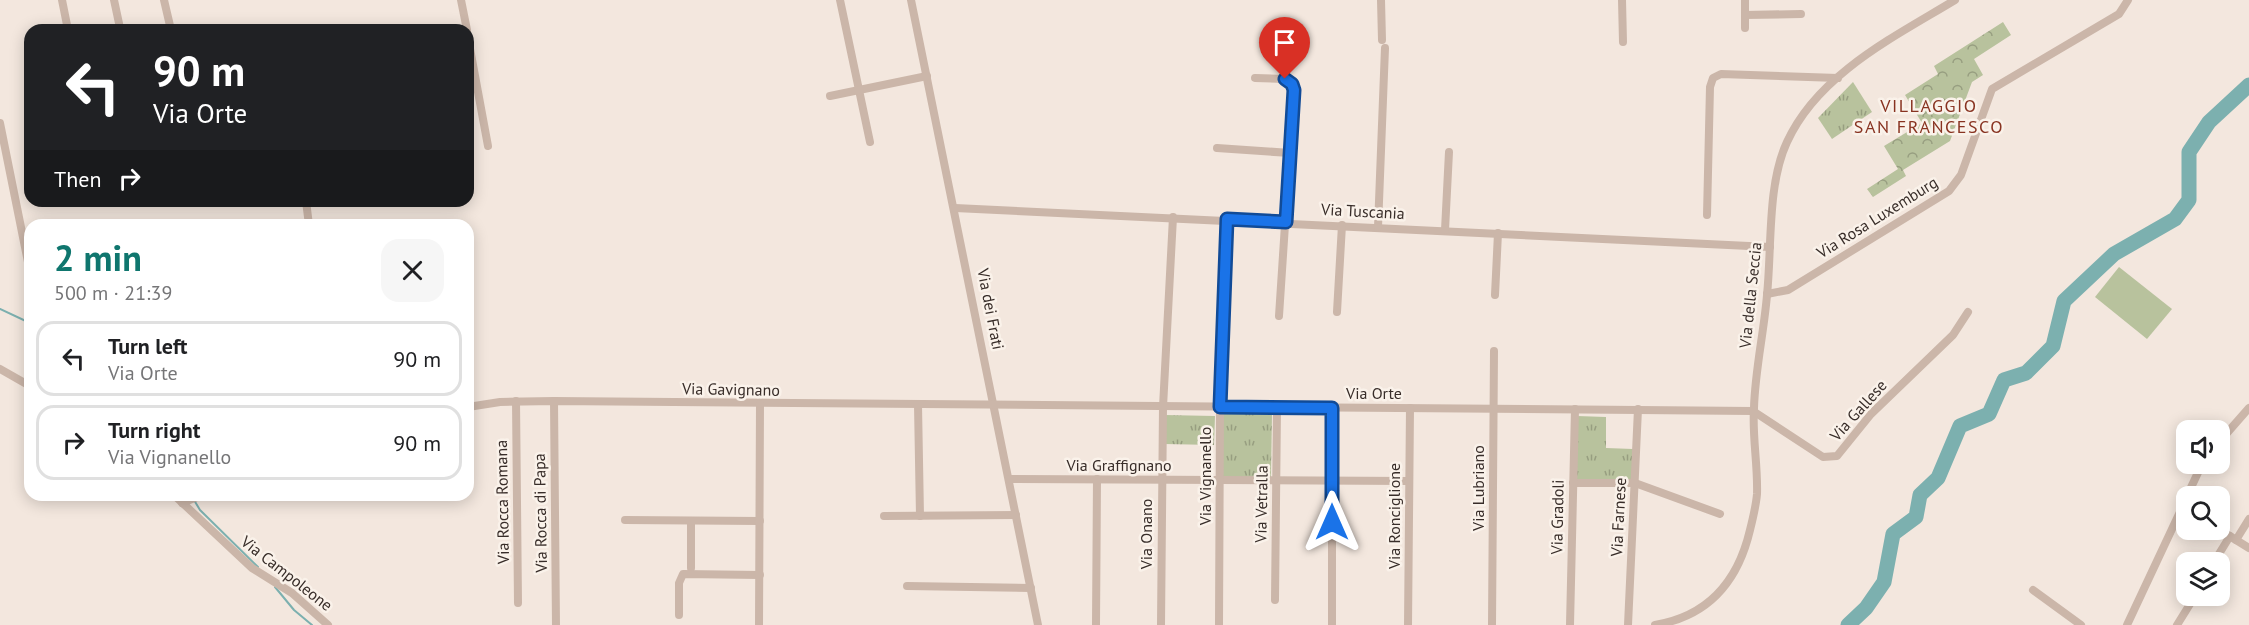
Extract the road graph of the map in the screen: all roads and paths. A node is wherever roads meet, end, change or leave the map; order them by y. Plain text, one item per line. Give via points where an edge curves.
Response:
1 (62, 0) edge
2 (114, 0) edge
3 (165, 0) edge
4 (461, 0) edge
5 (840, 0) edge
6 (911, 0) edge
7 (1381, 0) edge
8 (1622, 0) edge
9 (1745, 0) edge
10 (1955, 0) edge
11 (2128, 0) edge
12 (1801, 14) dead end
13 (1744, 15) junction
14 (67, 24) edge
15 (119, 24) edge
16 (170, 24) edge
17 (465, 24) edge
18 (1745, 28) dead end
19 (1623, 42) dead end
20 (474, 70) edge
21 (927, 76) junction
22 (1255, 78) dead end
23 (1838, 78) junction
24 (859, 90) junction
25 (830, 96) dead end
26 (0, 123) edge
27 (870, 142) dead end
28 (488, 146) dead end
29 (1217, 148) dead end
30 (1449, 152) dead end
31 (1290, 153) junction
32 (955, 208) junction
33 (1707, 215) dead end
34 (1173, 217) junction
35 (1227, 219) junction
36 (1286, 222) junction
37 (1342, 225) junction
38 (1378, 226) junction
39 (1445, 230) junction
40 (1498, 233) junction
41 (24, 242) edge
42 (1770, 247) junction
43 (1767, 294) junction
44 (1495, 295) dead end
45 (1337, 312) dead end
46 (1968, 312) dead end
47 (1279, 316) dead end
48 (1494, 351) dead end
49 (0, 369) edge
50 (24, 383) edge
51 (516, 401) junction
52 (554, 401) junction
53 (760, 404) junction
54 (918, 405) junction
55 (994, 405) junction
56 (474, 406) edge
57 (1163, 406) junction
58 (1220, 407) junction
59 (1277, 407) junction
60 (1332, 408) junction
61 (1410, 408) junction
62 (2249, 408) edge
63 (1494, 409) junction
64 (1575, 409) junction
65 (1638, 410) junction
66 (1753, 411) junction
67 (2230, 430) edge
68 (1009, 479) junction
69 (1097, 480) junction
70 (1161, 480) junction
71 (1220, 480) junction
72 (1276, 480) junction
73 (1332, 480) junction
74 (1409, 481) junction
75 (1573, 483) junction
76 (1635, 483) junction
77 (187, 501) edge
78 (182, 503) joint
79 (1720, 514) dead end
80 (1016, 515) junction
81 (884, 516) dead end
82 (920, 516) junction
83 (2249, 519) edge
84 (625, 520) dead end
85 (692, 521) junction
86 (760, 521) junction
87 (2176, 526) edge
88 (2230, 536) edge
89 (2233, 538) junction
90 (2249, 548) edge
91 (2222, 552) edge
92 (692, 568) dead end
93 (760, 575) junction
94 (907, 586) dead end
95 (1031, 588) junction
96 (2033, 590) dead end
97 (1275, 600) dead end
98 (519, 603) dead end
99 (2189, 606) edge
100 (679, 615) dead end
101 (328, 625) edge
102 (556, 625) edge
103 (759, 625) edge
104 (1038, 625) edge
105 (1096, 625) edge
106 (1161, 625) edge
107 (1219, 625) edge
108 (1332, 625) edge
109 (1408, 625) edge
110 (1492, 625) edge
111 (1570, 625) edge
112 (1628, 625) edge
113 (1654, 625) edge
114 (2081, 625) edge
115 (2127, 625) edge
116 (2177, 625) edge

1 - 14 street
2 - 15 street
3 - 16 street
4 - 17 street
5 - 24 street
6 - 21 street, Via dei Frati
7 - 38 street
8 - 19 street
9 - 13 street
10 - 23 street, Via della Seccia via 1869,53
11 - 43 street, Via Rosa Luxemburg via 2119,14 1994,87 1987,97 1963,172 1951,189 1788,290
12 - 13 street
13 - 18 street
20 - 28 street
21 - 24 street
21 - 32 street, Via dei Frati
22 - 31 street via 1282,79 1292,84
23 - 33 street via 1721,74 1713,78
23 - 42 street, Via della Seccia via 1803,116 1785,146 1777,175
24 - 25 street
24 - 27 street
26 - 41 street
29 - 31 street
30 - 39 street
31 - 36 street
32 - 34 street, Via Tuscania
32 - 55 street, Via dei Frati
34 - 35 street, Via Tuscania
34 - 57 street, Via Onano
35 - 36 street, Via Tuscania
35 - 58 street, Via Vignanello
36 - 37 street, Via Tuscania
36 - 47 street
37 - 38 street, Via Tuscania
37 - 45 street
38 - 39 street, Via Tuscania
39 - 40 street, Via Tuscania
40 - 42 street, Via Tuscania
40 - 44 street
42 - 43 street, Via della Seccia
43 - 66 street, Via della Seccia
46 - 66 street, Via Gallese via 1946,343 1871,414 1834,458 1823,457
48 - 63 street, Via Lubriano
49 - 50 street
51 - 52 street, Via Gavignano
51 - 56 street, Via Gavignano
51 - 98 street, Via Rocca Romana
52 - 53 street, Via Gavignano
52 - 102 street, Via Rocca di Papa
53 - 54 street, Via Gavignano
53 - 86 street
54 - 55 street, Via Gavignano
54 - 82 street
55 - 57 street, Via Orte
55 - 68 street, Via dei Frati
57 - 58 street, Via Orte
57 - 70 street, Via Onano
58 - 59 street, Via Orte
58 - 71 street, Via Vignanello
59 - 60 street, Via Orte
59 - 72 street, Via Vetralla
60 - 61 street, Via Orte
60 - 73 street
61 - 63 street, Via Orte
61 - 74 street, Via Ronciglione
62 - 67 street
63 - 64 street, Via Orte
63 - 110 street, Via Lubriano
64 - 65 street, Via Orte
64 - 75 street, Via Gradoli
65 - 66 street, Via Orte
65 - 76 street, Via Farnese
66 - 113 street, Via della Seccia via 1756,498 1737,570 1722,591 1702,608 1683,618
68 - 69 street, Via Graffignano
68 - 80 street, Via dei Frati
69 - 70 street, Via Graffignano
69 - 105 street
70 - 71 street, Via Graffignano
70 - 106 street, Via Onano
71 - 72 street, Via Graffignano
71 - 107 street, Via Vignanello
72 - 73 street, Via Graffignano
72 - 97 street, Via Vetralla
73 - 74 street, Via Graffignano
73 - 108 street
74 - 109 street, Via Ronciglione
75 - 76 street
75 - 111 street, Via Gradoli
76 - 79 street
76 - 112 street, Via Farnese
77 - 78 street
78 - 101 street, Via Campoleone via 260,573 299,598
80 - 82 street
80 - 95 street, Via dei Frati
81 - 82 street
83 - 89 street
84 - 85 street
85 - 86 street
85 - 92 street
86 - 93 street
87 - 115 street
88 - 89 street
89 - 90 street
89 - 91 street
93 - 100 street via 683,574 679,583
93 - 103 street
94 - 95 street
95 - 104 street, Via dei Frati
96 - 114 street
99 - 116 street

